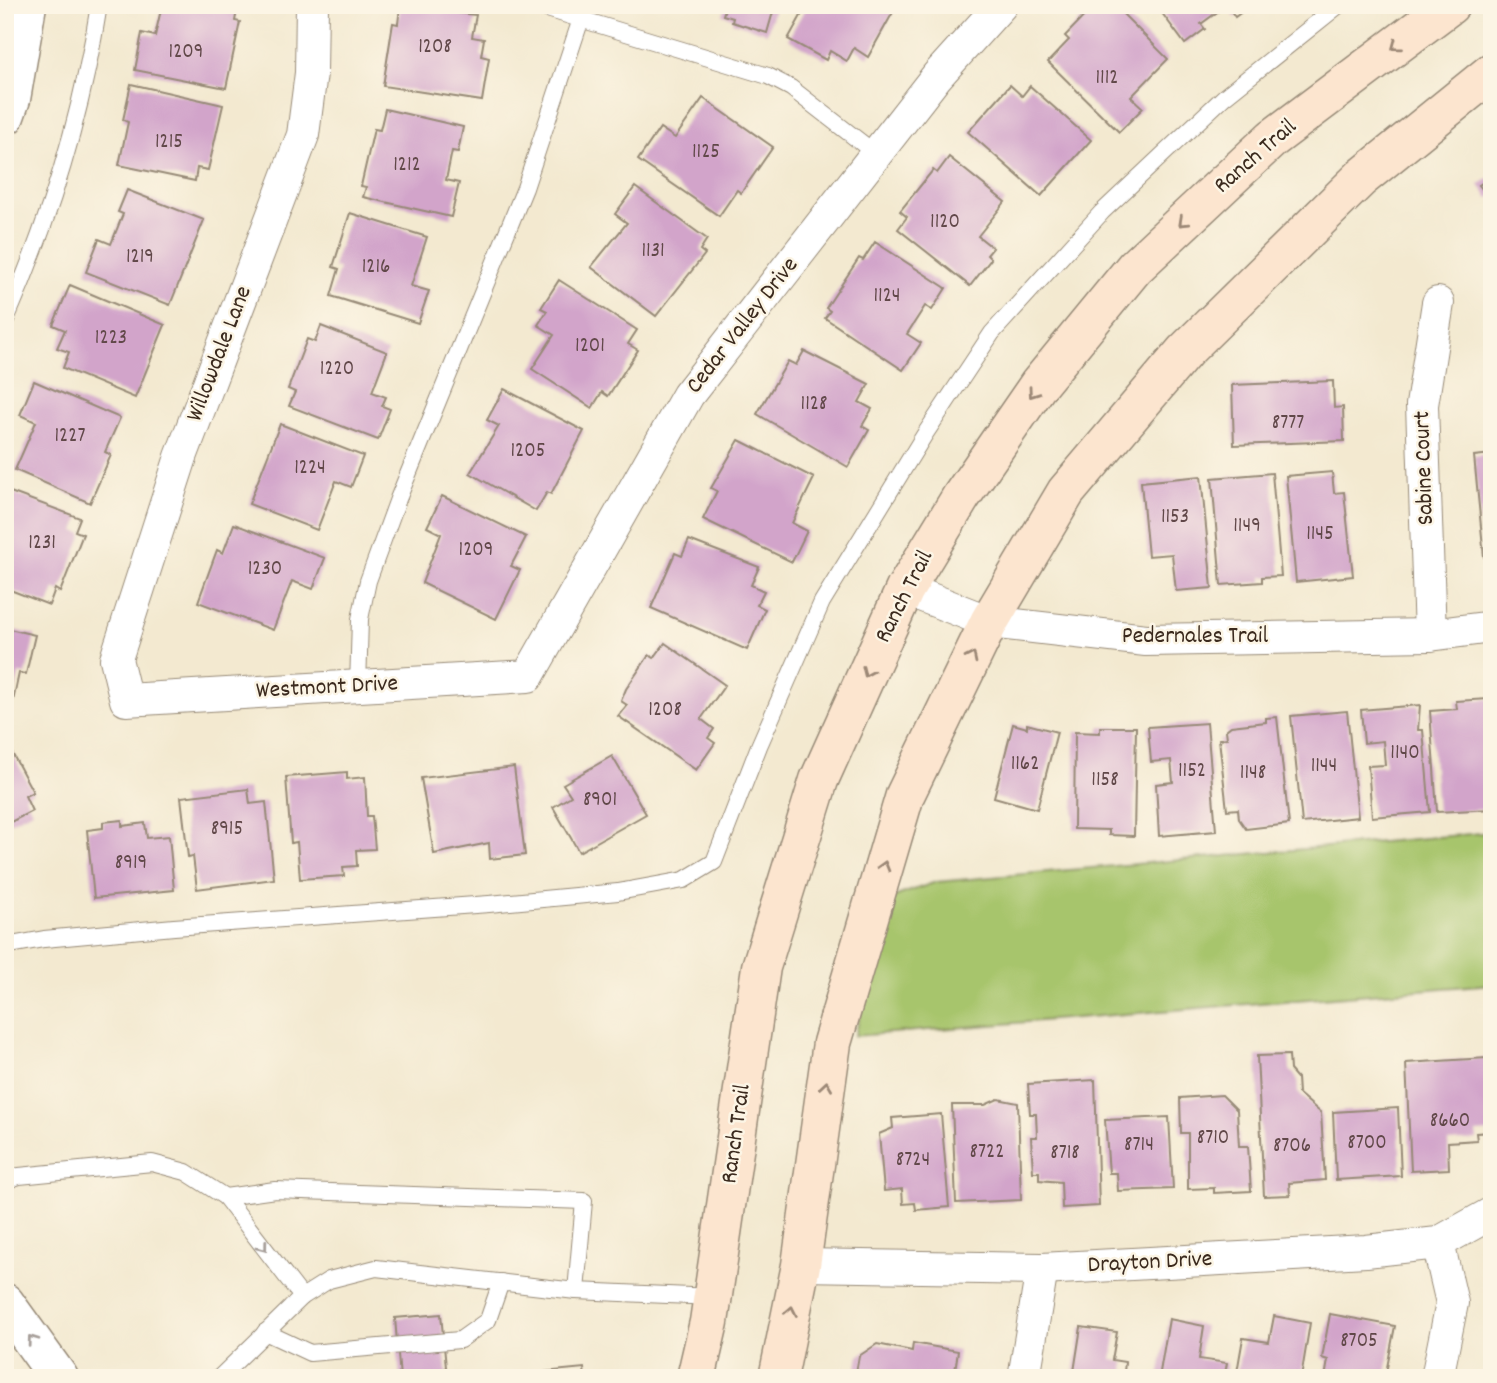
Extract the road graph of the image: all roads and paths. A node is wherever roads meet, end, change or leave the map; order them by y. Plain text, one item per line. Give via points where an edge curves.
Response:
1 (27, 5) edge
2 (99, 5) edge
3 (312, 5) edge
4 (534, 5) edge
5 (1001, 5) edge
6 (1339, 5) edge
7 (1450, 5) edge
8 (581, 19) junction
9 (1492, 72) edge
10 (5, 116) edge
11 (876, 154) junction
12 (1438, 303) dead end
13 (5, 322) edge
14 (905, 589) junction
15 (989, 622) junction
16 (1492, 627) edge
17 (1430, 635) junction
18 (528, 676) joint
19 (358, 687) junction
20 (126, 701) joint
21 (5, 946) edge
22 (5, 1181) edge
23 (225, 1197) junction
24 (1492, 1213) edge
25 (1438, 1242) junction
26 (800, 1265) junction
27 (1042, 1269) junction
28 (501, 1282) junction
29 (576, 1291) junction
30 (302, 1297) junction
31 (713, 1297) junction
32 (5, 1303) edge
33 (265, 1332) junction
34 (59, 1378) edge
35 (219, 1378) edge
36 (696, 1378) edge
37 (778, 1378) edge
38 (1024, 1378) edge
39 (1437, 1378) edge

1 - 10 street via 12,99
2 - 13 lane via 90,66 57,183
3 - 20 street, Willowdale Lane via 311,73 303,135 181,457 116,659
4 - 8 lane
5 - 11 street, Cedar Valley Drive via 937,75
6 - 21 lane via 1224,97 1113,202 992,333 822,602 714,862 684,880 618,892 174,927
7 -> 14 main road, Ranch Trail via 1273,138 1135,267 1040,384 961,497
8 - 11 lane via 768,76 791,88
8 - 19 lane via 525,188 368,581 360,619
9 - 15 main road via 1361,178 1185,351 1066,492
11 - 18 street, Cedar Valley Drive via 688,396
12 - 17 street, Sabine Court via 1422,405
14 - 15 street, Pedernales Trail
14 -> 31 main road, Ranch Trail via 819,780 761,967
15 - 17 street, Pedernales Trail via 1146,640
26 -> 15 main road via 832,1043 874,899 905,795
16 - 17 street, Pedernales Trail
18 - 19 street, Westmont Drive
19 - 20 street, Westmont Drive
22 - 23 lane via 152,1163 186,1172
23 - 29 lane via 275,1189 584,1201
23 -> 30 lane
24 - 25 street, Drayton Drive
25 - 27 street, Drayton Drive via 1366,1251
25 - 39 street via 1452,1303
26 - 27 street, Drayton Drive
37 -> 26 main road
27 - 38 street
28 - 29 lane
28 - 30 lane via 376,1268 329,1280
28 - 33 lane via 488,1321 460,1340 310,1353
29 - 31 lane
30 - 33 lane
31 - 36 main road, Ranch Trail
34 -> 32 street
33 - 35 lane

